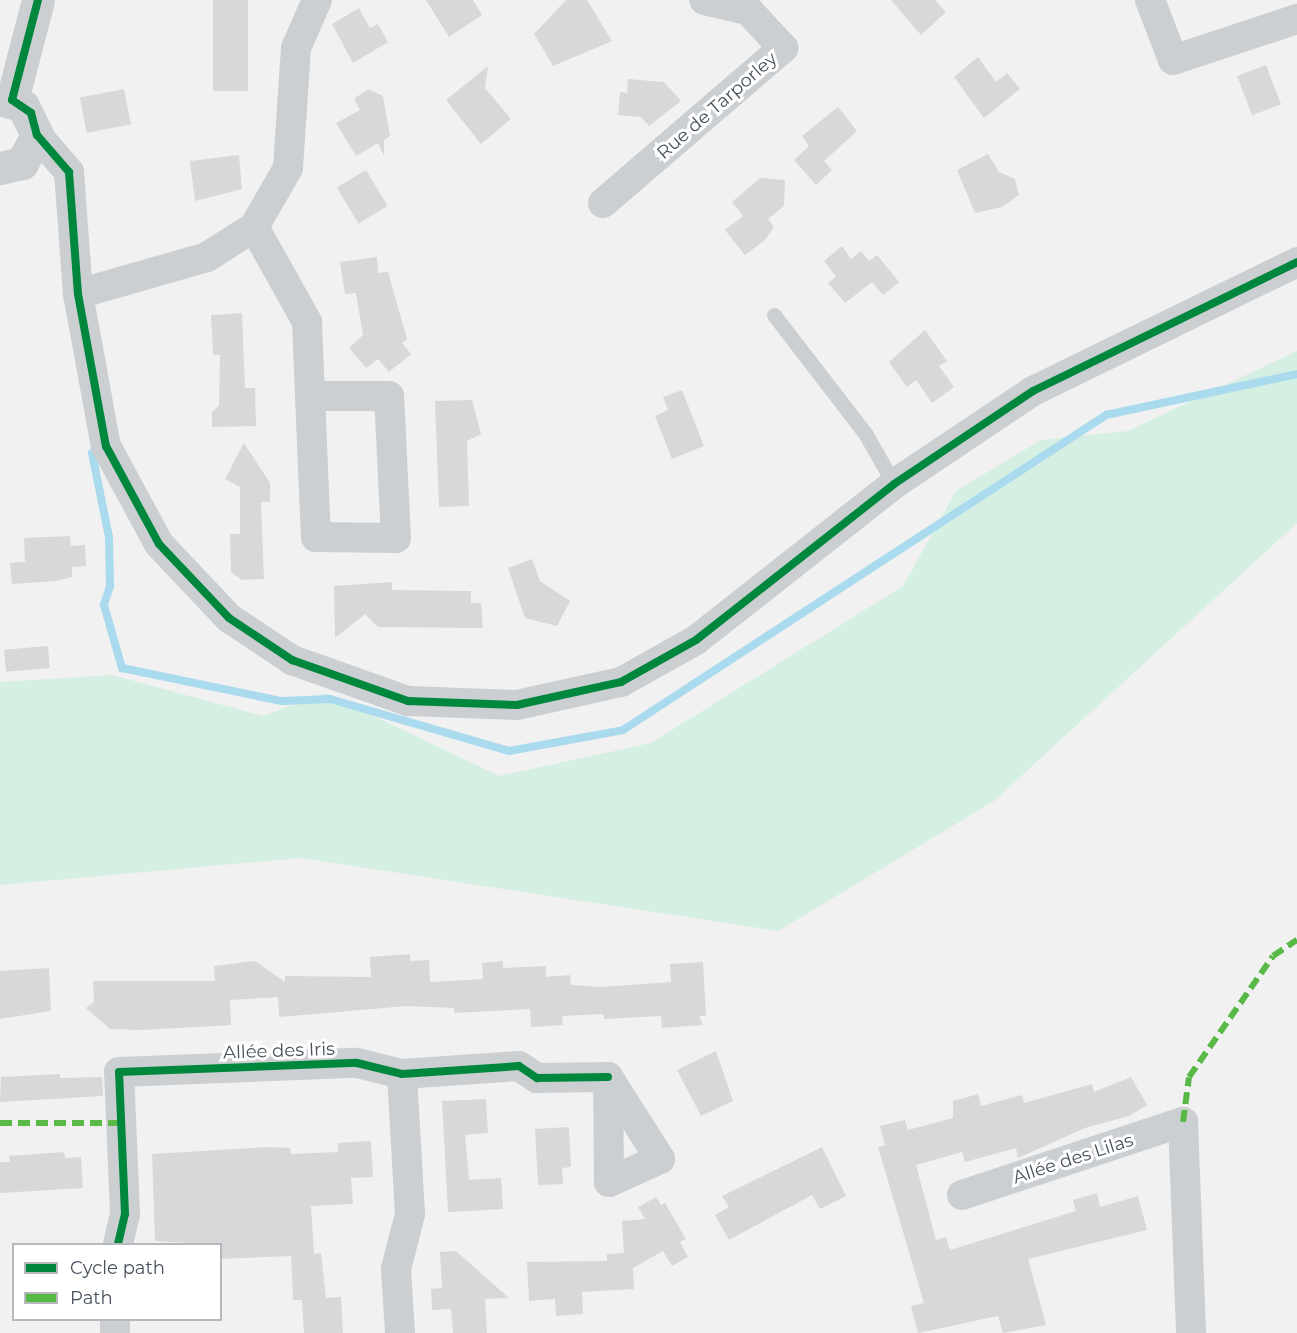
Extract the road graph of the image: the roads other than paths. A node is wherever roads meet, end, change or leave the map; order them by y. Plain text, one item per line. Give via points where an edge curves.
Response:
1 (38, 0) edge
2 (316, 0) edge
3 (704, 0) edge
4 (1150, 0) edge
5 (1297, 19) edge
6 (6, 100) edge
7 (37, 135) junction
8 (0, 168) edge
9 (603, 203) dead end
10 (254, 227) junction
11 (1297, 262) edge
12 (78, 294) junction
13 (774, 315) dead end
14 (310, 396) junction
15 (894, 484) junction
16 (402, 1074) junction
17 (608, 1077) dead end
18 (962, 1195) dead end
19 (118, 1243) edge
20 (400, 1333) edge
21 (1191, 1333) edge

1 - 6 street
2 - 10 street via 296,48 288,168
3 - 9 street, Rue de Tarporley via 748,10 783,48
4 - 5 street via 1173,60
6 - 7 street via 31,113
7 - 8 street via 22,162
7 - 12 street via 69,172
10 - 12 street via 207,257
10 - 14 street via 307,322
11 - 15 street via 1033,391
12 - 15 street via 106,446 159,544 229,618 292,660 408,701 517,705 621,682 696,640
13 - 15 lane via 865,433
14 - 14 street via 316,537 396,538 389,396
16 - 17 street, Allée des Iris via 519,1066 537,1078
16 - 19 street, Allée des Iris via 357,1063 119,1072 124,1214
16 - 20 street via 410,1214 396,1269
18 - 21 street, Allée des Lilas via 1183,1122

